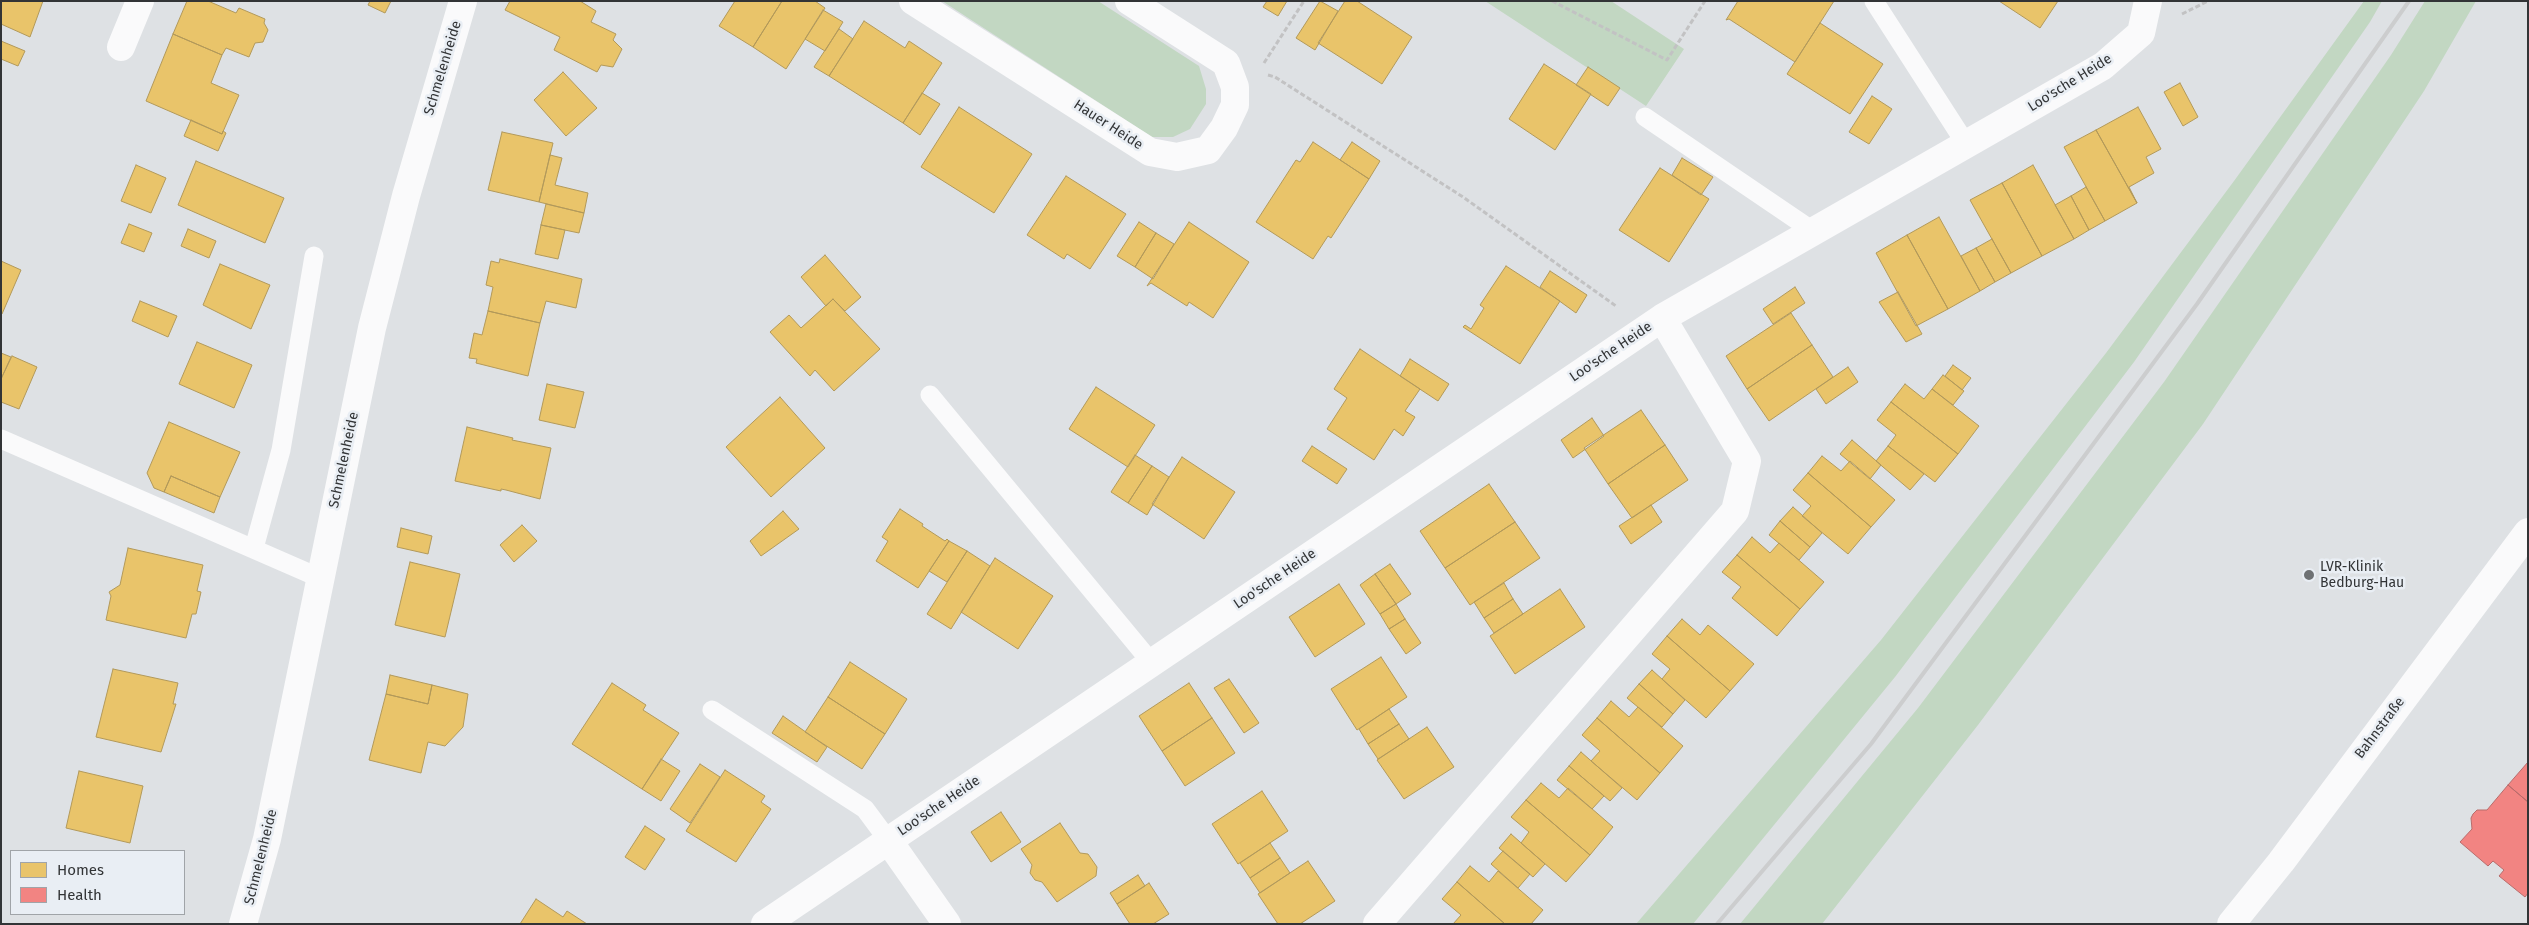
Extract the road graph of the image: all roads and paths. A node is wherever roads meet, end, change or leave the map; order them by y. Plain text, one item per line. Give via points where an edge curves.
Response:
1 (140, 1) edge
2 (463, 1) edge
3 (914, 1) edge
4 (1129, 1) edge
5 (1304, 1) edge
6 (1552, 1) edge
7 (1705, 1) edge
8 (1874, 1) edge
9 (2148, 1) edge
10 (121, 47) dead end
11 (1226, 63) junction
12 (1258, 72) junction
13 (1645, 117) dead end
14 (1966, 144) junction
15 (1813, 231) junction
16 (314, 256) dead end
17 (1655, 323) junction
18 (930, 395) dead end
19 (1, 439) edge
20 (2528, 532) edge
21 (254, 548) junction
22 (320, 578) junction
23 (1151, 662) junction
24 (712, 710) dead end
25 (888, 840) junction
26 (243, 924) edge
27 (765, 924) edge
28 (947, 924) edge
29 (1377, 924) edge
30 (2231, 924) edge

1 - 10 street
2 - 22 street, Schmelenheide via 406,196 372,328
3 - 11 street, Hauer Heide via 1150,152 1177,157 1208,150 1235,105 1235,87
4 - 11 street
5 - 12 path
6 - 7 path via 1667,60
8 - 14 lane
9 - 14 street, Loo'sche Heide via 2141,33 2103,66
11 - 12 path
12 - 17 path via 1275,77
13 - 15 lane
14 - 15 street, Loo'sche Heide
15 - 17 street, Loo'sche Heide
16 - 21 lane via 281,450
17 - 23 street, Loo'sche Heide
17 - 29 street, Loo'sche Heide via 1746,461 1735,511
18 - 23 lane
19 - 21 lane
20 - 30 street, Bahnstraße
21 - 22 lane
22 - 26 street, Schmelenheide via 267,839
23 - 25 street, Loo'sche Heide
24 - 25 lane via 865,809
25 - 27 street, Loo'sche Heide
25 - 28 street, Loo'sche Heide

